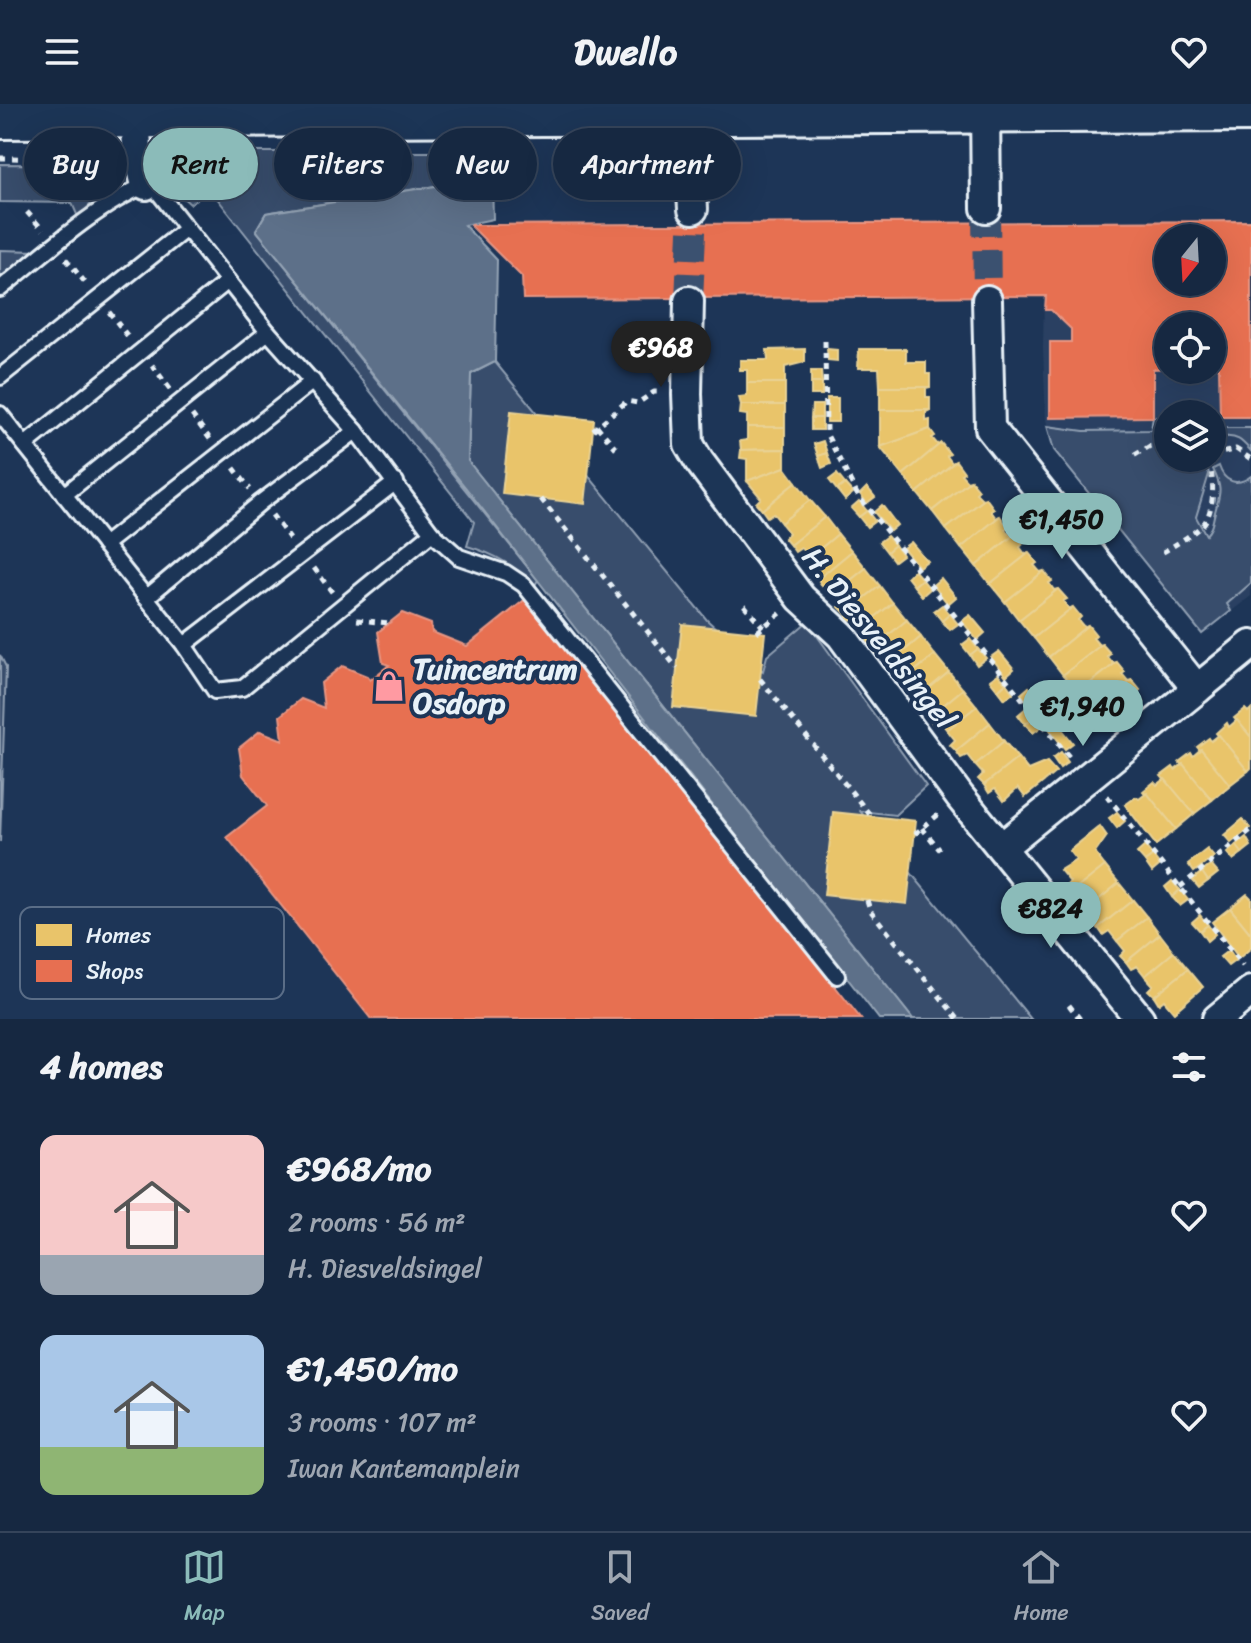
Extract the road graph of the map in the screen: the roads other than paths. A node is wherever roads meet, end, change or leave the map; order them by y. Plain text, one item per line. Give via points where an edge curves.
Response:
1 (985, 108) edge
2 (135, 111) edge
3 (1251, 112) edge
4 (689, 114) junction
5 (0, 119) edge
6 (689, 128) edge
7 (143, 173) edge
8 (143, 186) edge
9 (164, 200) edge
10 (692, 200) edge
11 (986, 208) tunnel mouth
12 (693, 209) tunnel mouth
13 (186, 229) junction
14 (228, 281) junction
15 (0, 289) edge
16 (987, 300) tunnel mouth
17 (689, 301) tunnel mouth
18 (268, 332) junction
19 (0, 377) edge
20 (313, 381) junction
21 (0, 414) edge
22 (356, 431) junction
23 (25, 445) junction
24 (396, 482) junction
25 (64, 495) junction
26 (432, 533) junction
27 (104, 545) junction
28 (146, 598) junction
29 (184, 645) junction
30 (1251, 645) edge
31 (1197, 689) junction
32 (1002, 847) junction
33 (837, 976) dead end
34 (1251, 991) edge
35 (1140, 1019) edge
36 (1217, 1019) edge

1 - 3 main road
1 - 4 main road
1 - 11 street
2 - 4 main road
2 - 5 main road
2 - 7 street
4 - 6 lane
8 - 15 lane via 54,245
9 - 13 lane
10 - 12 street
13 - 14 lane
13 - 19 lane
14 - 18 lane
14 - 23 lane
16 - 31 street via 990,428
17 - 32 street, H. Diesveldsingel via 689,444 801,598 841,635
18 - 20 lane
18 - 25 lane
20 - 22 lane
20 - 27 lane
21 - 23 lane
22 - 24 lane
22 - 28 lane
23 - 25 lane
24 - 26 lane
24 - 29 lane
25 - 27 lane
26 - 29 lane via 242,688 215,691
26 - 33 lane via 459,557 524,585
27 - 28 lane
28 - 29 lane
30 - 31 street
31 - 32 street
32 - 35 street, H. Diesveldsingel
34 - 36 street

